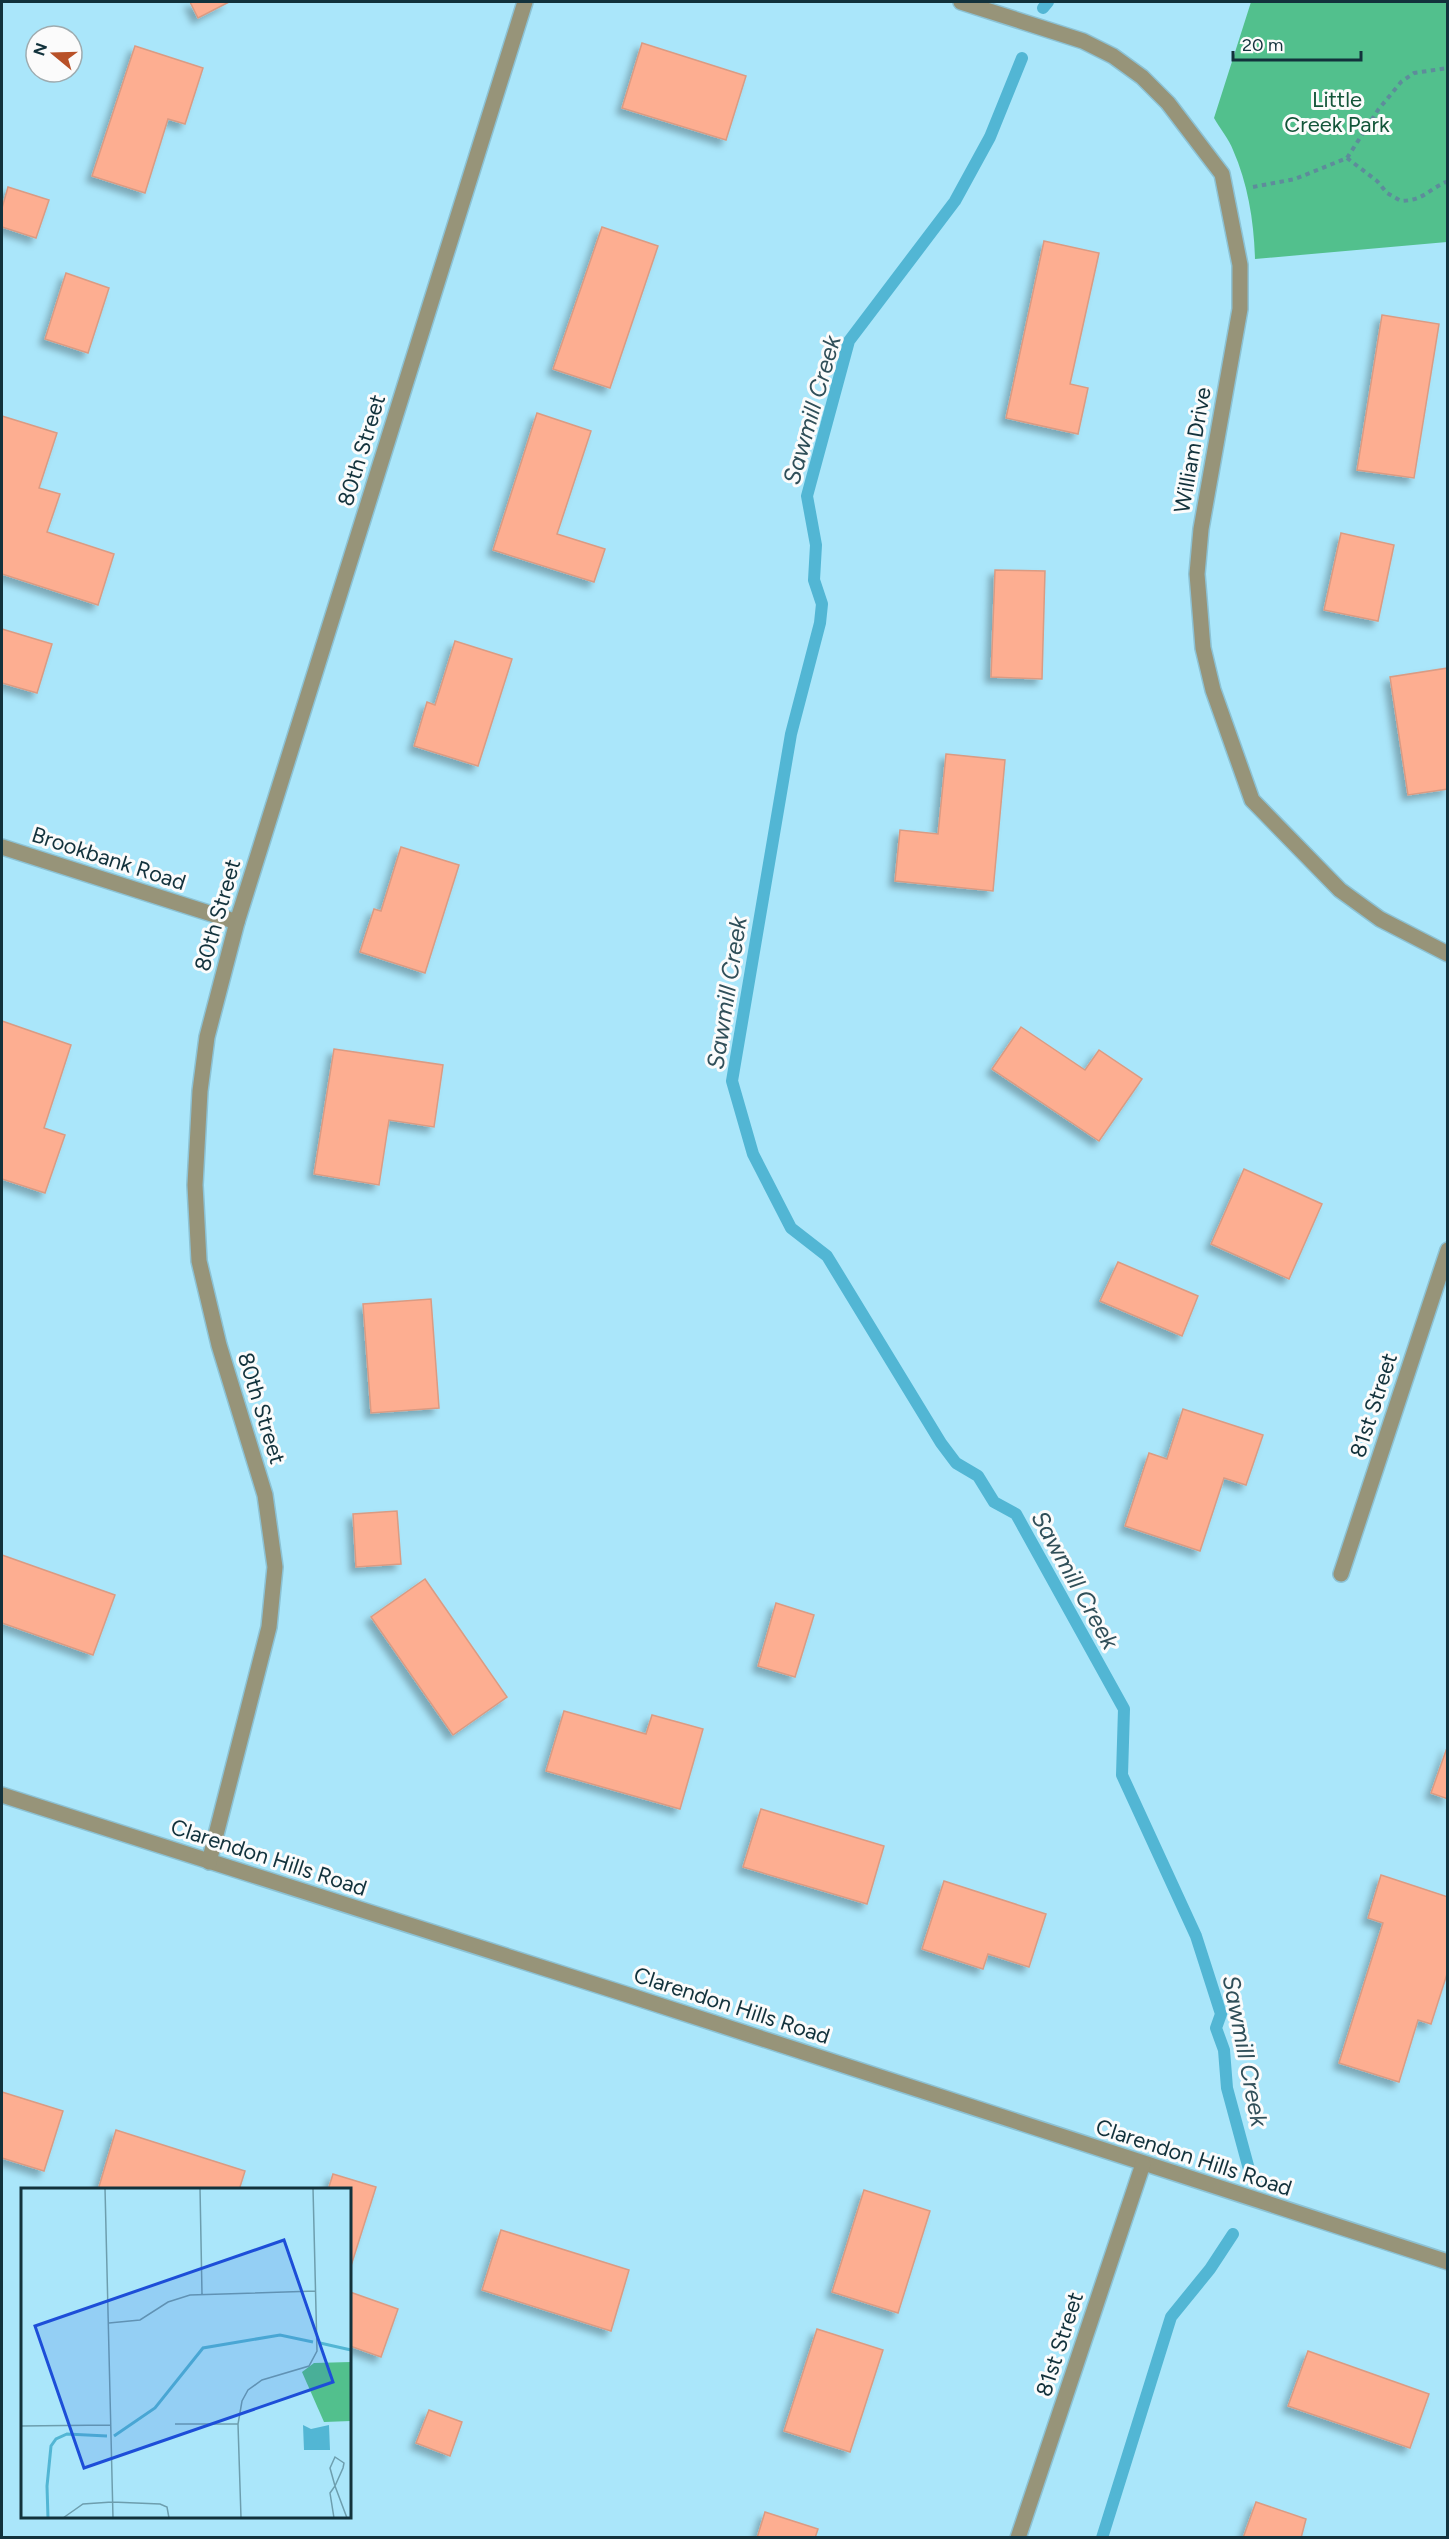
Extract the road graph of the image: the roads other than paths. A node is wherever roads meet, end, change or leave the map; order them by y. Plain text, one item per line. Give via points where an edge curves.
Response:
1 (525, 2) edge
2 (961, 2) edge
3 (2, 847) edge
4 (237, 922) junction
5 (1448, 954) edge
6 (1448, 1250) edge
7 (1341, 1574) dead end
8 (2, 1796) edge
9 (209, 1862) junction
10 (1143, 2164) junction
11 (1448, 2262) edge
12 (1018, 2538) edge

1 - 4 street, 80th Street
2 - 5 street, William Drive via 1083,41 1113,56 1168,103 1222,174 1240,265 1239,309 1201,529 1197,574 1203,648 1213,690 1252,800 1340,890 1380,920
3 - 4 street, Brookbank Road
4 - 9 street, 80th Street via 207,1037 200,1091 195,1185 199,1261 219,1345 265,1495 275,1567 269,1628
6 - 7 street, 81st Street
8 - 9 street, Clarendon Hills Road
9 - 10 street, Clarendon Hills Road
10 - 11 street, Clarendon Hills Road
10 - 12 street, 81st Street

